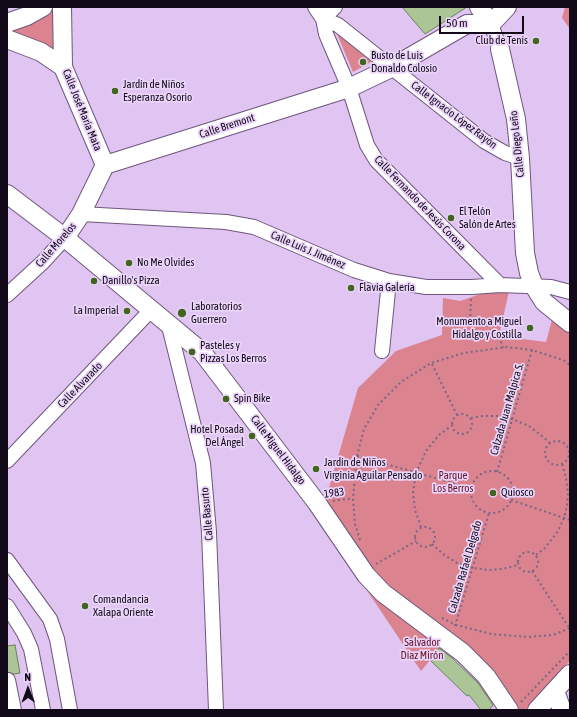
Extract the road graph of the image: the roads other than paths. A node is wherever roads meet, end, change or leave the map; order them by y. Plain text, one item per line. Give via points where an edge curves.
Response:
1 (43, 7) edge
2 (62, 7) edge
3 (316, 7) edge
4 (335, 7) edge
5 (478, 7) edge
6 (507, 7) edge
7 (323, 19) junction
8 (7, 23) edge
9 (491, 24) junction
10 (7, 39) edge
11 (500, 49) joint
12 (63, 67) junction
13 (391, 68) junction
14 (349, 88) junction
15 (520, 158) junction
16 (104, 165) junction
17 (7, 194) edge
18 (81, 214) junction
19 (65, 238) junction
20 (389, 281) junction
21 (500, 285) junction
22 (534, 286) junction
23 (570, 292) edge
24 (7, 295) edge
25 (152, 309) junction
26 (168, 322) junction
27 (570, 323) edge
28 (382, 351) dead end
29 (7, 461) edge
30 (7, 560) edge
31 (7, 606) edge
32 (570, 674) edge
33 (8, 680) edge
34 (555, 691) junction
35 (513, 707) edge
36 (14, 710) edge
37 (43, 710) edge
38 (70, 710) edge
39 (216, 710) edge
40 (537, 710) edge
41 (562, 710) edge

1 - 8 main road
2 - 12 main road, Calle José María Mata
3 - 7 street, Calle Fernando de Jesús Corona
4 - 7 street
5 - 9 main road, Calle Diego Leño
6 - 9 main road
7 - 13 street, Calle Ignacio López Rayón via 338,24
7 - 14 street, Calle Fernando de Jesús Corona via 326,34
9 - 11 street, Calle Diego Leño
9 - 13 main road, Calle Bremont via 467,24
10 - 12 main road via 41,52
11 - 15 main road, Calle Diego Leño via 516,120
12 - 16 main road, Calle José María Mata
13 - 14 main road, Calle Bremont
13 - 15 street, Calle Ignacio López Rayón via 484,140 505,153
14 - 16 main road, Calle Bremont
14 - 21 street, Calle Fernando de Jesús Corona via 367,145 376,160
15 - 22 main road, Calle Diego Leño via 525,253
16 - 18 main road, Calle Morelos
17 - 19 main road, Calle Miguel Hidalgo
18 - 19 main road, Calle Morelos
18 - 20 street, Calle Luis J. Jiménez via 226,222 254,227 354,270
19 - 24 street, Calle Morelos
19 - 25 main road, Calle Miguel Hidalgo
20 - 21 street, Calle Luis J. Jiménez via 426,287
20 - 28 street
21 - 22 street, Calle Luis J. Jiménez
22 - 23 street, Calle Luis J. Jiménez
22 - 27 main road, Calle Diego Leño via 544,302
25 - 26 main road, Calle Miguel Hidalgo
25 - 29 street, Calle Alvarado
26 - 35 main road, Calle Miguel Hidalgo via 202,352 317,503 366,575 383,593 463,653
26 - 39 street, Calle Basurto via 203,463 210,532
30 - 38 street via 50,619 57,639
31 - 37 street via 31,649
32 - 34 main road
33 - 36 street
34 - 40 main road
34 - 41 main road

